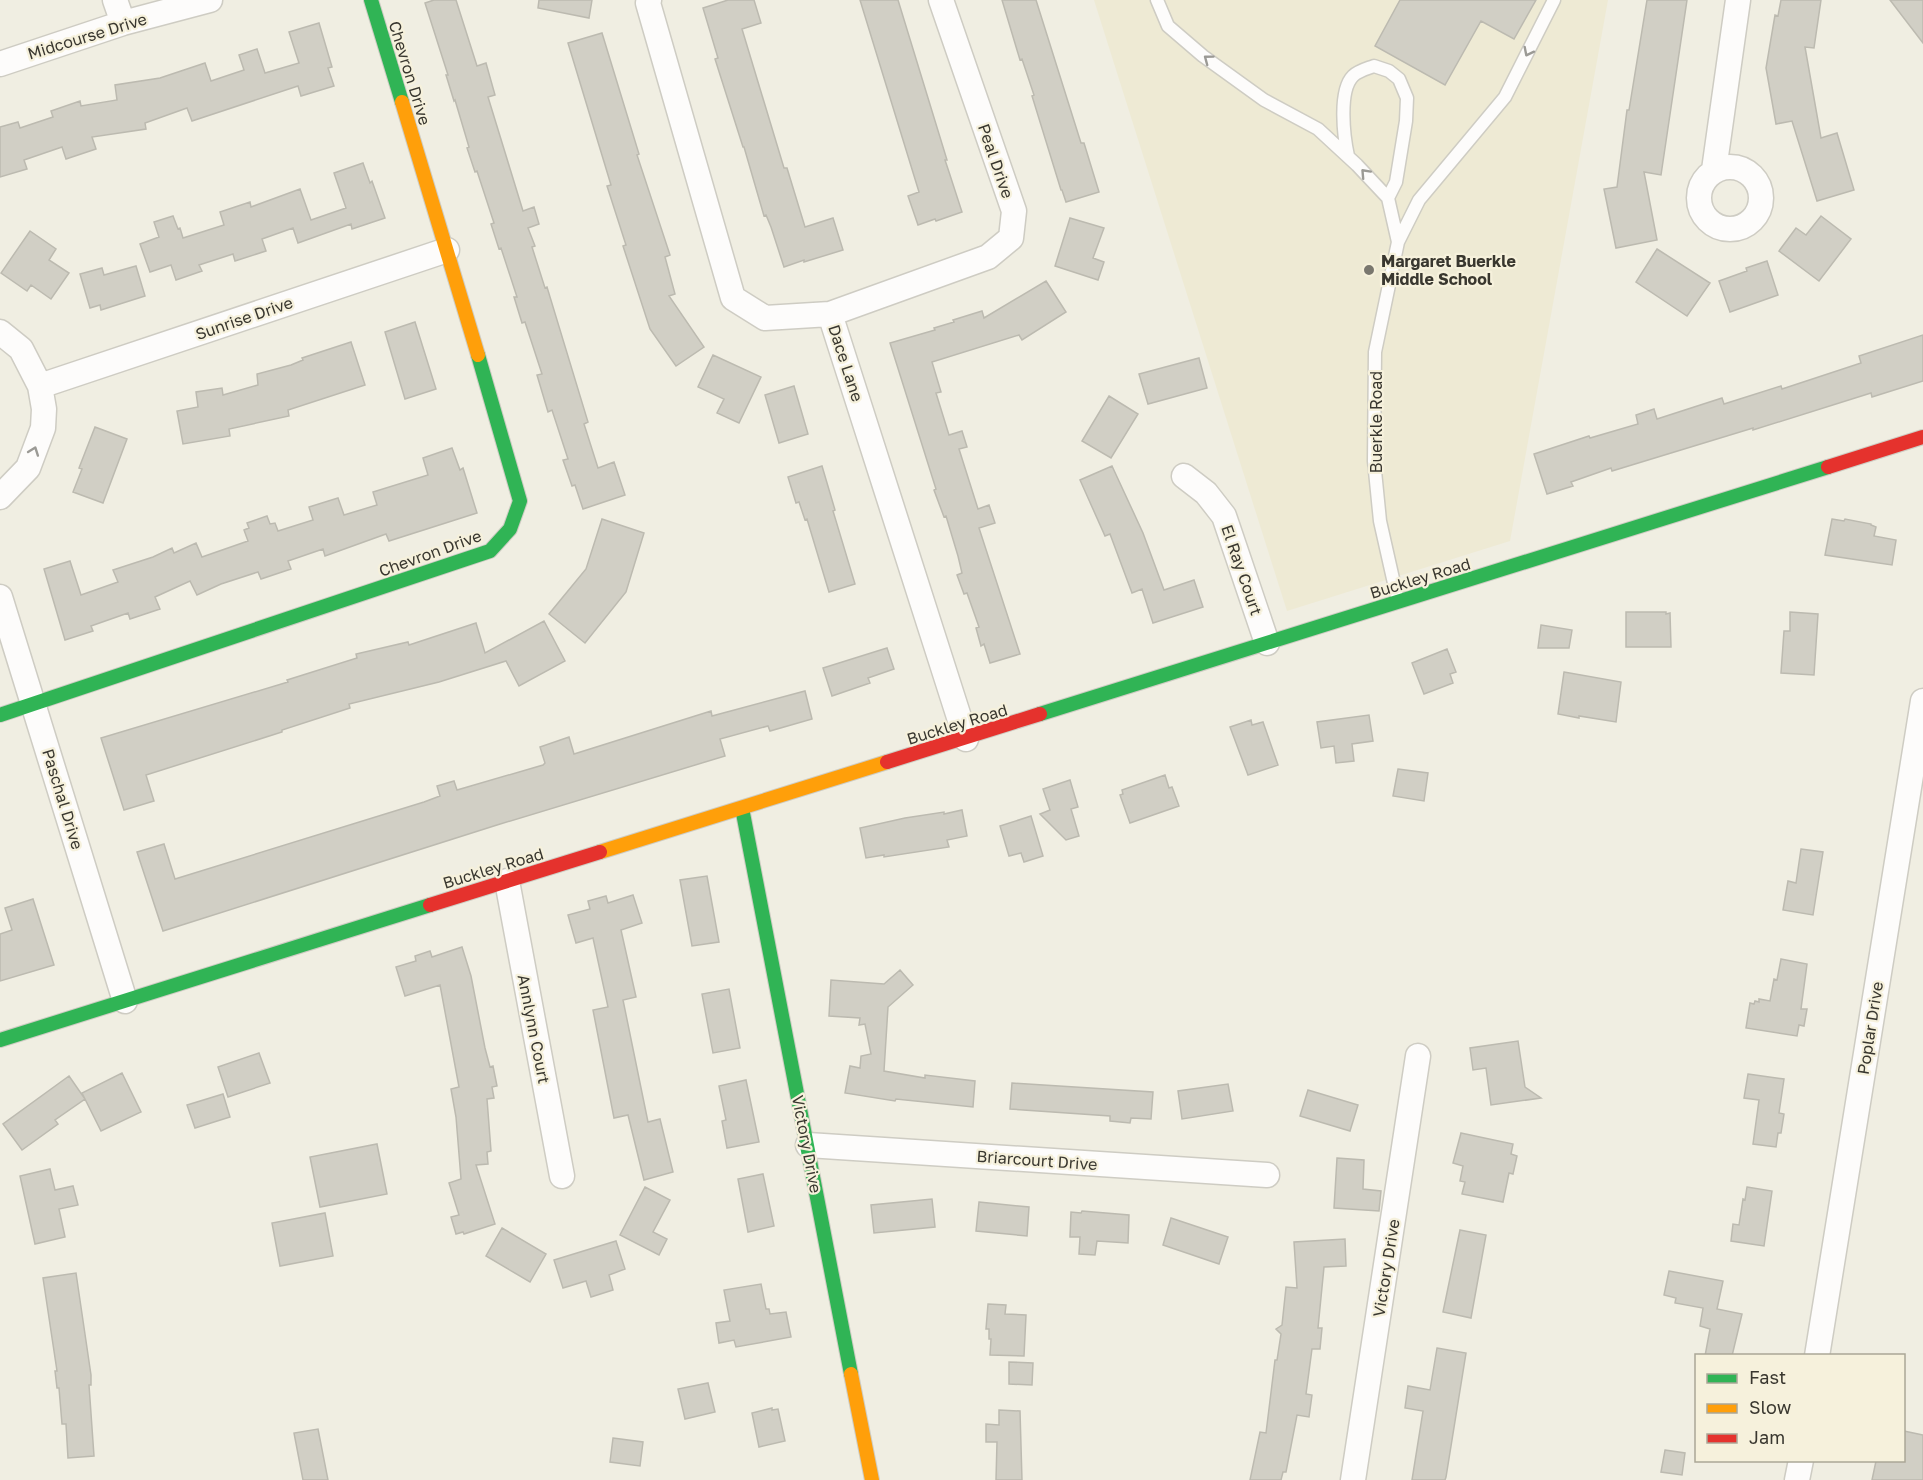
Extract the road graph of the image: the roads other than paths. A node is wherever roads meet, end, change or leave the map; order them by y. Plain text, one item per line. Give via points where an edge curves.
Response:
1 (115, 0) edge
2 (210, 0) edge
3 (371, 0) edge
4 (650, 0) edge
5 (940, 0) edge
6 (1157, 0) edge
7 (1554, 0) edge
8 (1738, 0) edge
9 (123, 23) junction
10 (0, 64) edge
11 (1348, 156) junction
12 (1714, 170) dead end
13 (1388, 198) junction
14 (1398, 242) junction
15 (447, 250) junction
16 (830, 314) junction
17 (0, 332) edge
18 (40, 386) junction
19 (1923, 437) edge
20 (1184, 476) dead end
21 (0, 497) edge
22 (0, 597) edge
23 (1398, 602) junction
24 (1267, 643) junction
25 (1923, 701) edge
26 (34, 705) junction
27 (0, 715) edge
28 (966, 739) junction
29 (742, 808) junction
30 (507, 881) junction
31 (125, 1001) junction
32 (0, 1040) edge
33 (1418, 1056) dead end
34 (808, 1145) junction
35 (562, 1176) dead end
36 (1267, 1176) dead end
37 (1817, 1354) edge
38 (1800, 1462) edge
39 (872, 1480) edge
40 (1353, 1480) edge
41 (1797, 1480) edge

1 - 9 street
2 - 9 street, Midcourse Drive
3 - 15 street, Chevron Drive
4 - 16 street, Dace Lane via 733,298 765,318
5 - 16 street, Peal Drive via 1014,211 1011,238 988,257
11 -> 6 lane via 1318,129 1264,100 1203,56 1168,26
7 -> 14 lane, Buerkle Road via 1505,97 1419,200
8 - 12 street
9 - 10 street, Midcourse Drive
13 -> 11 lane
11 - 13 lane via 1344,113 1351,78 1374,66 1389,71 1398,79 1407,98 1396,183
13 - 14 lane, Buerkle Road
14 - 23 lane, Buerkle Road via 1375,352 1374,461 1380,521
15 - 18 street, Sunrise Drive
15 - 26 street, Chevron Drive via 520,501 510,529 490,551
16 - 28 street, Dace Lane
17 - 18 street via 21,349
21 -> 18 street via 28,468 43,429
19 - 23 street, Buckley Road
20 - 24 street, El Ray Court via 1206,493 1224,516
22 - 26 street, Paschal Drive
23 - 24 street, Buckley Road
24 - 28 street, Buckley Road
25 - 37 street, Poplar Drive
26 - 27 street, Chevron Drive
26 - 31 street, Paschal Drive
28 - 29 street, Buckley Road
29 - 30 street, Buckley Road
29 - 34 street, Victory Drive
30 - 31 street, Buckley Road
30 - 35 street, Annlynn Court
31 - 32 street, Buckley Road
33 - 40 street, Victory Drive
34 - 36 street, Briarcourt Drive
34 - 39 street, Victory Drive
38 - 41 street

